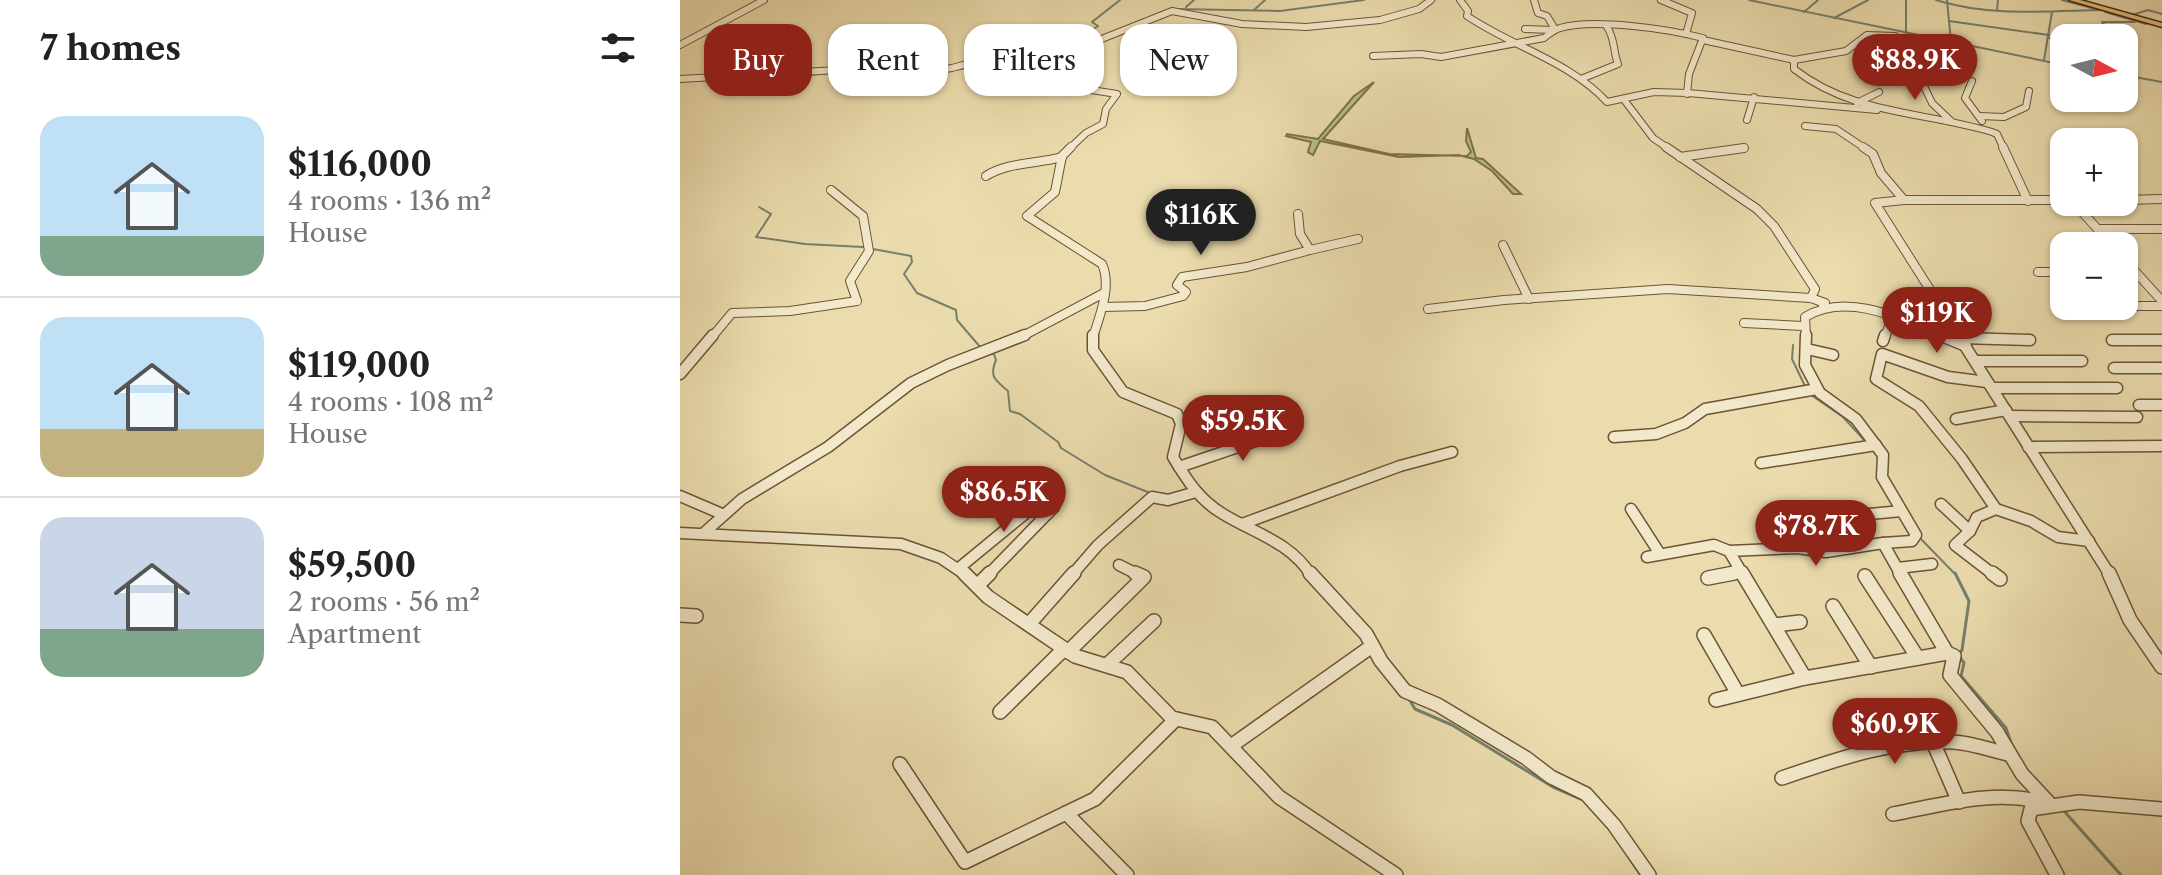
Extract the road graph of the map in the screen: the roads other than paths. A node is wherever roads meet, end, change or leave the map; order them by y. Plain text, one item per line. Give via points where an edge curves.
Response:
1 (764, 0) edge
2 (1431, 0) edge
3 (1460, 0) edge
4 (1534, 0) edge
5 (1661, 0) edge
6 (2072, 0) edge
7 (2162, 25) edge
8 (1607, 27) junction
9 (1525, 29) dead end
10 (1554, 29) junction
11 (1686, 34) junction
12 (1895, 36) dead end
13 (1104, 38) edge
14 (1703, 40) junction
15 (1518, 44) junction
16 (680, 45) edge
17 (1373, 56) dead end
18 (1794, 60) junction
19 (1916, 61) dead end
20 (964, 65) edge
21 (1875, 67) dead end
22 (1912, 75) junction
23 (680, 79) edge
24 (1581, 79) junction
25 (1972, 81) dead end
26 (2029, 91) dead end
27 (1104, 92) edge
28 (1879, 92) dead end
29 (1687, 94) junction
30 (1754, 97) junction
31 (1625, 101) junction
32 (1857, 103) junction
33 (1877, 110) junction
34 (1979, 116) junction
35 (1747, 120) dead end
36 (1953, 124) junction
37 (1805, 126) dead end
38 (1986, 130) junction
39 (1744, 148) dead end
40 (1062, 157) junction
41 (1680, 157) junction
42 (986, 176) dead end
43 (831, 190) dead end
44 (2162, 199) edge
45 (1904, 200) junction
46 (2050, 200) edge
47 (2138, 200) edge
48 (2028, 201) junction
49 (1298, 214) dead end
50 (2086, 216) edge
51 (2098, 229) junction
52 (2162, 229) edge
53 (2101, 232) edge
54 (1358, 239) dead end
55 (1503, 245) dead end
56 (1310, 250) junction
57 (2038, 272) dead end
58 (2050, 272) edge
59 (2138, 274) edge
60 (1104, 293) junction
61 (1811, 298) junction
62 (2161, 298) edge
63 (1529, 299) junction
64 (2138, 303) edge
65 (1103, 307) junction
66 (1821, 307) junction
67 (1428, 309) dead end
68 (1892, 318) junction
69 (1744, 323) dead end
70 (1803, 326) junction
71 (2030, 340) dead end
72 (2112, 340) dead end
73 (2162, 340) edge
74 (1883, 341) dead end
75 (1963, 342) junction
76 (1807, 349) junction
77 (1833, 355) dead end
78 (1975, 361) junction
79 (2082, 361) dead end
80 (2114, 368) dead end
81 (2162, 368) edge
82 (680, 374) edge
83 (1990, 385) junction
84 (2117, 388) dead end
85 (1817, 389) junction
86 (2139, 405) dead end
87 (2162, 405) edge
88 (2008, 413) junction
89 (2137, 417) dead end
90 (1956, 419) dead end
91 (1297, 427) dead end
92 (1614, 437) dead end
93 (1876, 445) junction
94 (2162, 446) edge
95 (2028, 447) junction
96 (1452, 452) dead end
97 (1761, 463) dead end
98 (1179, 467) junction
99 (1196, 492) junction
100 (680, 496) edge
101 (1043, 499) dead end
102 (1941, 504) dead end
103 (1054, 507) dead end
104 (1631, 509) dead end
105 (1996, 509) junction
106 (1901, 511) junction
107 (722, 514) junction
108 (1850, 516) dead end
109 (1242, 524) junction
110 (1970, 531) junction
111 (705, 532) junction
112 (680, 533) edge
113 (2089, 541) junction
114 (1883, 543) junction
115 (1729, 551) junction
116 (1660, 554) junction
117 (1647, 557) dead end
118 (1932, 564) dead end
119 (1119, 565) dead end
120 (959, 568) junction
121 (1898, 568) junction
122 (1742, 571) junction
123 (1865, 576) dead end
124 (1708, 578) dead end
125 (2000, 579) dead end
126 (978, 585) junction
127 (1833, 606) dead end
128 (680, 615) edge
129 (696, 616) dead end
130 (1154, 621) dead end
131 (1800, 622) dead end
132 (1029, 624) junction
133 (1775, 625) junction
134 (1704, 635) dead end
135 (1372, 646) junction
136 (1066, 651) junction
137 (1947, 653) junction
138 (1918, 658) junction
139 (1108, 664) junction
140 (1871, 667) junction
141 (2162, 667) edge
142 (1805, 678) junction
143 (1738, 694) junction
144 (1716, 700) dead end
145 (1000, 712) dead end
146 (1176, 719) junction
147 (1933, 742) junction
148 (1231, 746) junction
149 (2008, 754) junction
150 (900, 764) dead end
151 (1782, 778) dead end
152 (1959, 802) junction
153 (2049, 803) junction
154 (2162, 809) edge
155 (1066, 813) junction
156 (1893, 814) dead end
157 (1127, 875) edge
158 (1396, 875) edge
159 (1649, 875) edge
160 (2057, 875) edge

1 - 16 street
2 - 13 street via 1388,20 1338,25 1268,27 1172,11
3 - 15 street via 1467,16
4 - 10 street via 1538,13 1547,16
5 - 11 street via 1692,13
6 - 7 main road
8 - 10 street
8 - 11 street
8 - 24 street via 1618,64
9 - 10 street
10 - 15 street via 1544,38
11 - 14 street
12 - 18 street via 1867,35 1846,51
14 - 18 street
14 - 29 street
15 - 17 street via 1436,57
15 - 24 street
18 - 32 street via 1801,75
19 - 22 street
20 - 23 street via 917,73 838,70
21 - 22 street
22 - 36 street
24 - 31 street via 1607,102
25 - 34 street via 1965,98
26 - 34 street via 2026,107 2004,117
27 - 40 street via 1117,94 1103,124
28 - 32 street
29 - 30 street
29 - 31 street via 1638,93
30 - 33 street
30 - 35 street
31 - 41 street via 1646,132
32 - 33 street
33 - 36 street
34 - 38 street
36 - 38 street
37 - 45 street via 1836,129 1873,154
38 - 48 street via 1997,134
39 - 41 street
40 - 42 street via 1034,165 1005,163
40 - 60 street via 1056,194 1027,216 1102,264
41 - 61 street via 1774,226 1815,289
43 - 82 street via 863,216 869,251 850,281 857,301 732,313
44 - 47 street
45 - 48 street
45 - 75 street via 1875,203
46 - 48 street
49 - 56 street via 1300,234
50 - 51 street
51 - 52 street
51 - 53 street
54 - 56 street
55 - 63 street
56 - 65 street via 1182,277 1177,285 1186,292 1183,296 1145,306
57 - 58 street
59 - 62 street
60 - 65 street
60 - 107 street via 1014,340 910,383 870,410 853,431
61 - 63 street via 1668,289
61 - 66 street via 1825,303
62 - 64 street
63 - 67 street
65 - 98 street via 1093,350 1123,392 1177,414 1181,424 1173,457
66 - 68 street via 1850,304
66 - 70 street via 1805,317
68 - 74 street
68 - 75 street
69 - 70 street
70 - 76 street
71 - 75 street
72 - 73 street
75 - 78 street
76 - 77 street
76 - 85 street via 1805,365
78 - 79 street
78 - 83 street
80 - 81 street
83 - 84 street
83 - 88 street
83 - 105 street via 1882,354 1876,379 1919,406
85 - 92 street via 1705,409 1656,434
85 - 93 street via 1856,419
86 - 87 street
88 - 89 street
88 - 90 street
88 - 95 street
91 - 98 street
93 - 97 street
93 - 106 street via 1883,455 1882,477
94 - 95 street
95 - 113 street
96 - 109 street via 1387,470
98 - 99 street
99 - 109 street
99 - 132 street via 1168,500 1152,497 1098,545
100 - 107 street
101 - 120 street
102 - 110 street
103 - 126 street
104 - 116 street
105 - 110 street via 1977,517
105 - 113 street via 2058,537
106 - 108 street
106 - 114 street via 1916,538
107 - 111 street
109 - 135 street via 1303,562
110 - 125 street via 1957,549
111 - 112 street
111 - 120 street via 901,544
113 - 141 street via 2130,620
114 - 115 street via 1826,552
114 - 121 street
115 - 116 street via 1714,545
115 - 122 street
116 - 117 street
118 - 121 street
119 - 136 street via 1144,577
120 - 126 street
121 - 137 street
122 - 124 street
122 - 133 street
123 - 138 street
126 - 132 street
127 - 140 street
128 - 129 street
130 - 139 street
131 - 133 street
132 - 136 street
133 - 142 street
134 - 143 street
135 - 148 street
135 - 159 street via 1405,691 1438,705 1586,794
136 - 139 street
136 - 145 street
137 - 138 street
137 - 149 street via 1954,656 1950,675 1997,732
138 - 140 street
139 - 146 street via 1127,672
140 - 142 street
142 - 143 street
143 - 144 street
146 - 148 street via 1212,727
146 - 155 street via 1095,799
147 - 149 street
147 - 151 street
147 - 152 street
148 - 158 street via 1279,797
149 - 153 street
150 - 155 street via 965,862
152 - 153 street via 2007,794
152 - 156 street
153 - 154 street
153 - 160 street via 2031,809 2028,821
155 - 157 street

